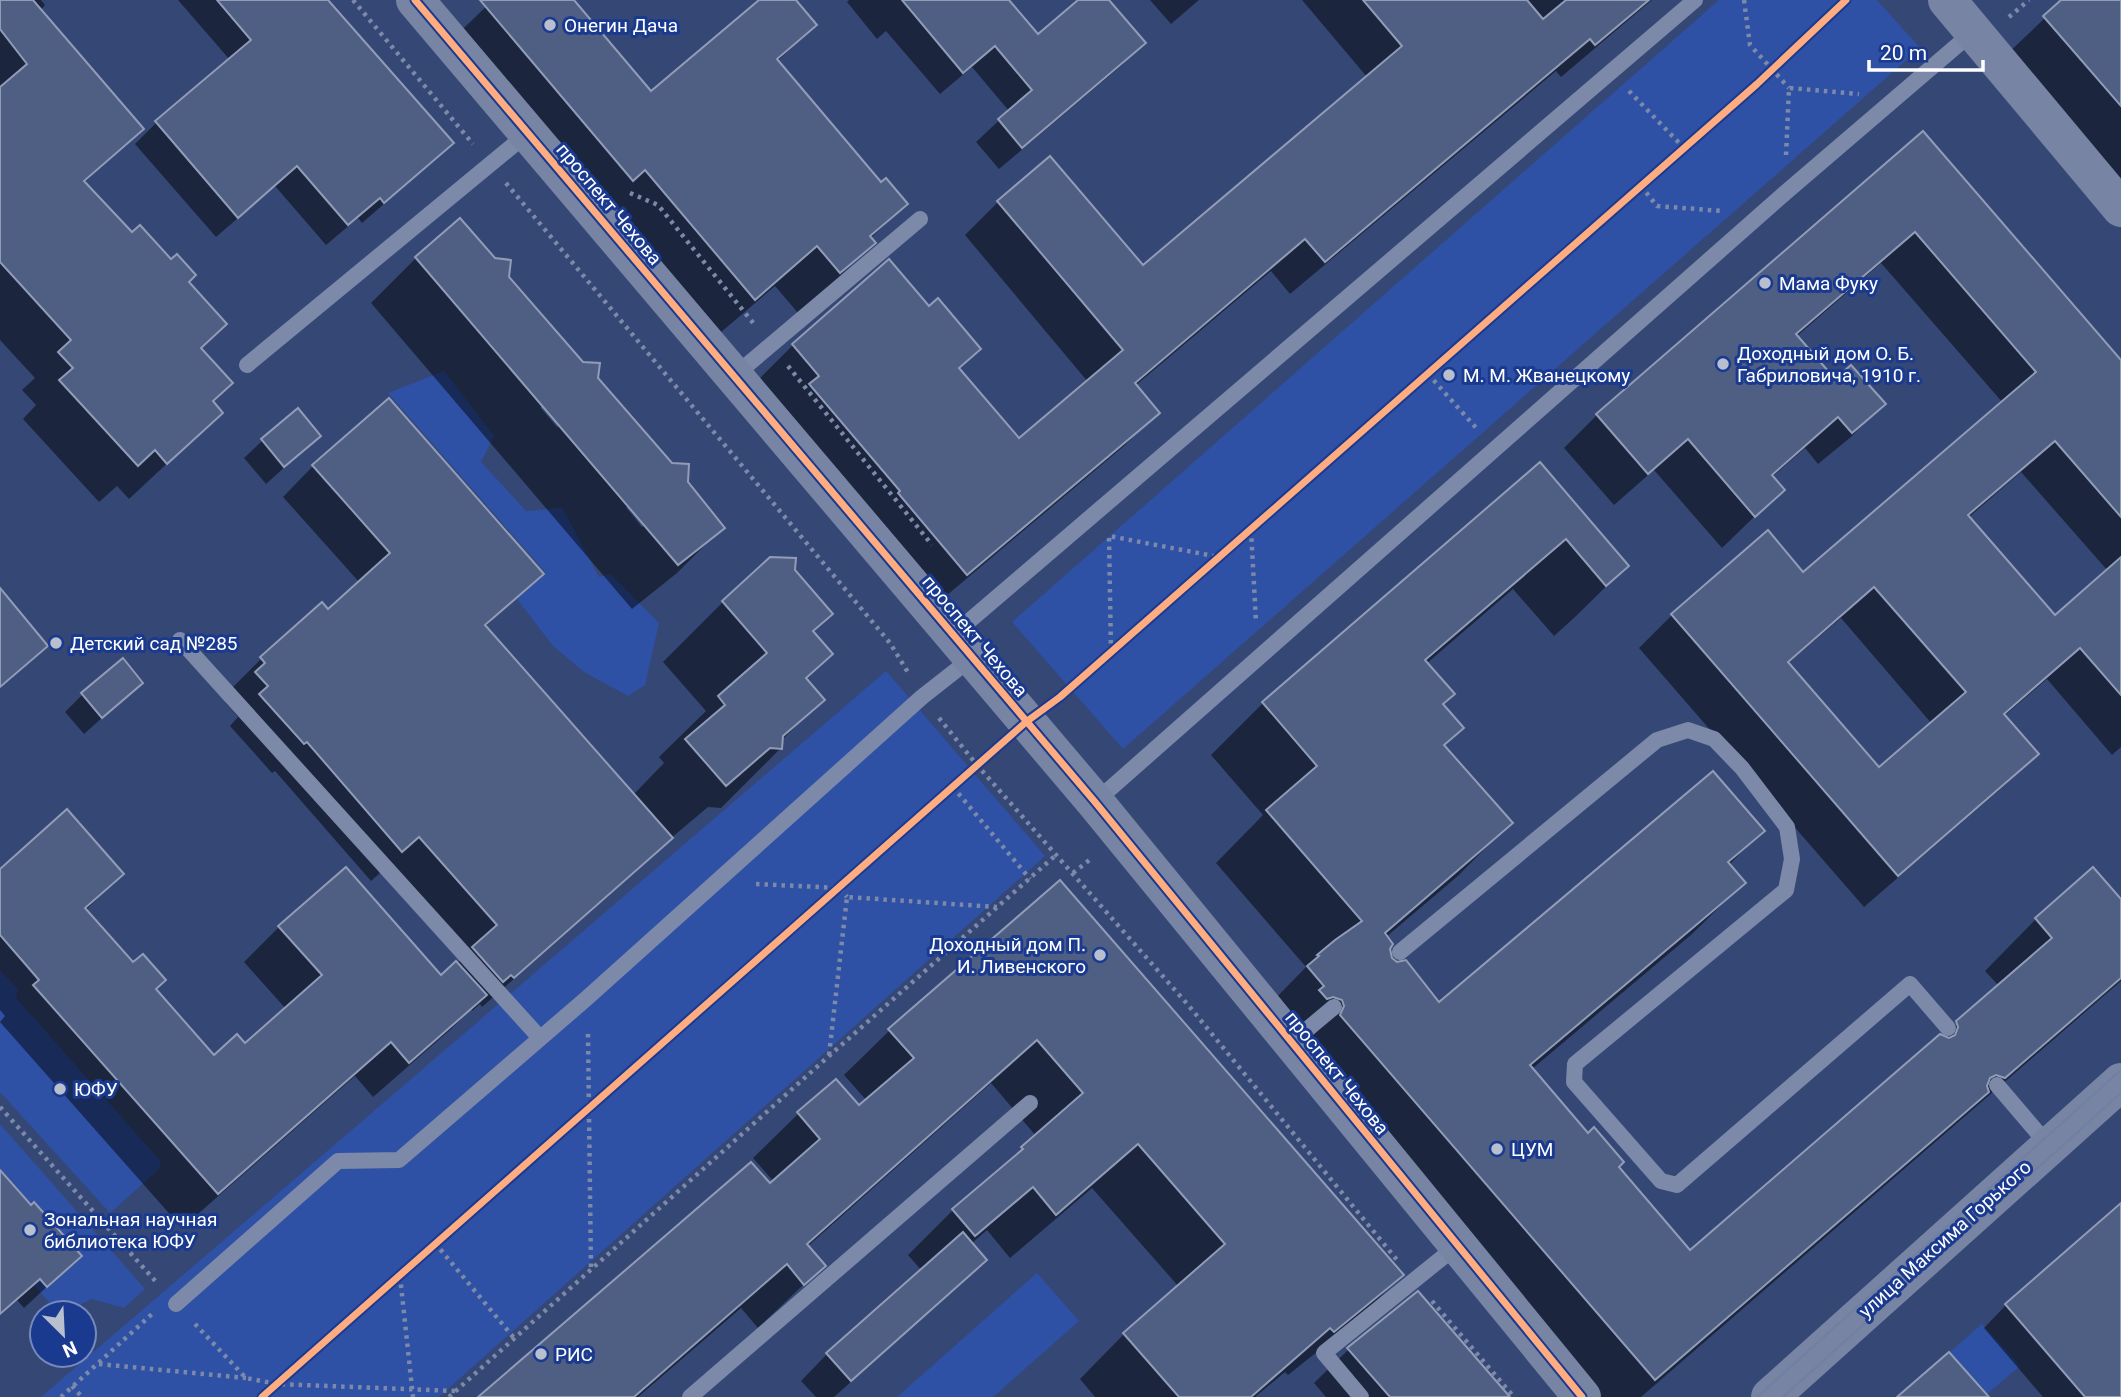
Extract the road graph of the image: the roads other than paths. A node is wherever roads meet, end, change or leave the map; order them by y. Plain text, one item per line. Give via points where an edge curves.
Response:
1 (415, 0) edge
2 (1695, 0) edge
3 (1958, 9) edge
4 (528, 133) junction
5 (2121, 208) edge
6 (920, 219) dead end
7 (247, 365) dead end
8 (734, 376) junction
9 (180, 640) dead end
10 (963, 646) junction
11 (1095, 802) junction
12 (1400, 953) dead end
13 (1334, 1007) dead end
14 (1948, 1028) dead end
15 (540, 1038) junction
16 (1292, 1042) junction
17 (2121, 1082) edge
18 (1997, 1085) dead end
19 (1030, 1103) dead end
20 (2049, 1146) junction
21 (1458, 1245) junction
22 (173, 1300) road end
23 (690, 1397) edge
24 (1361, 1397) edge
25 (1582, 1397) edge
26 (1770, 1397) edge

1 - 4 street, проспект Чехова
2 - 10 lane
3 - 5 street
3 - 11 lane via 1895,97
4 - 7 lane
4 - 8 street, проспект Чехова
6 - 8 lane
8 - 10 street, проспект Чехова
9 - 15 lane
10 - 11 street, проспект Чехова
10 - 15 lane via 922,697
11 - 16 street, проспект Чехова
12 - 14 lane via 1657,740 1688,730 1713,739 1742,768 1787,827 1792,859 1786,890 1575,1064 1574,1082 1661,1181 1676,1185 1910,984
13 - 16 lane
15 - 22 lane via 399,1160 338,1161
16 - 21 street, проспект Чехова
17 - 20 street, улица Максима Горького
18 - 20 lane
19 - 23 lane
20 - 26 street, улица Максима Горького
21 - 24 lane via 1324,1353
21 - 25 street, проспект Чехова

